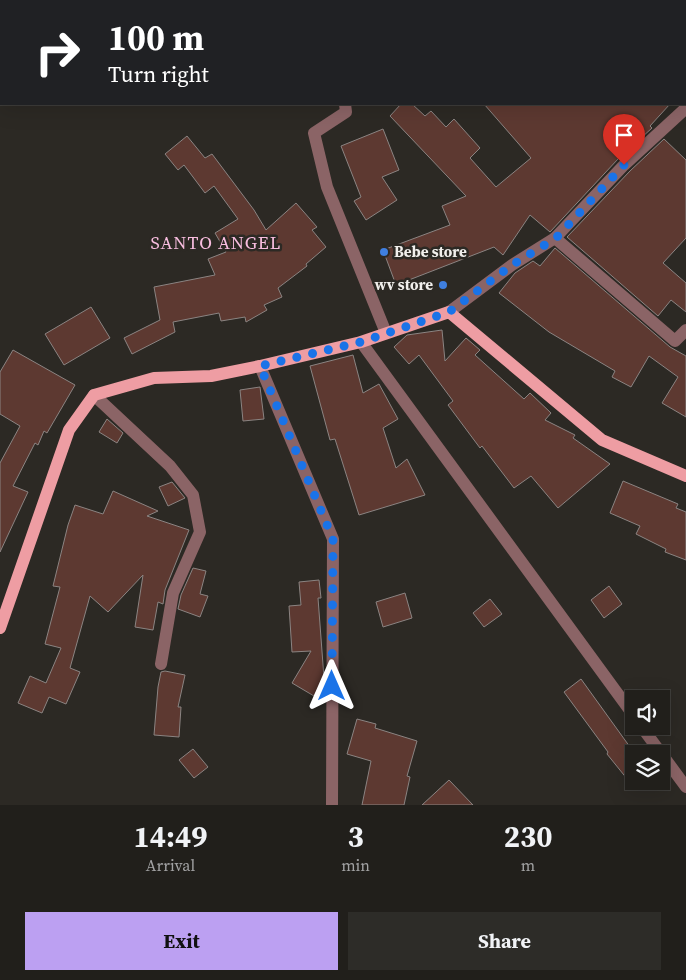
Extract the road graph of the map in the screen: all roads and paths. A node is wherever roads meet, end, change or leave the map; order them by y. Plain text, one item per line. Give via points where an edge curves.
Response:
1 (345, 105) edge
2 (686, 108) edge
3 (556, 238) junction
4 (449, 312) junction
5 (686, 330) edge
6 (386, 333) junction
7 (361, 342) junction
8 (260, 366) junction
9 (94, 395) junction
10 (686, 476) edge
11 (0, 628) edge
12 (161, 664) dead end
13 (625, 704) edge
14 (648, 735) edge
15 (686, 787) edge
16 (332, 805) edge

1 - 6 street via 346,112 314,133 327,186
2 - 3 street via 624,165
3 - 4 street via 512,265
3 - 5 street via 675,341
4 - 6 main road
4 - 10 main road via 602,440
6 - 7 main road
7 - 8 main road
7 - 13 street
8 - 9 main road via 211,376 154,378
8 - 16 street via 333,539
9 - 11 main road via 69,430
9 - 12 street via 170,466 193,495 200,532 173,593
14 - 15 street

